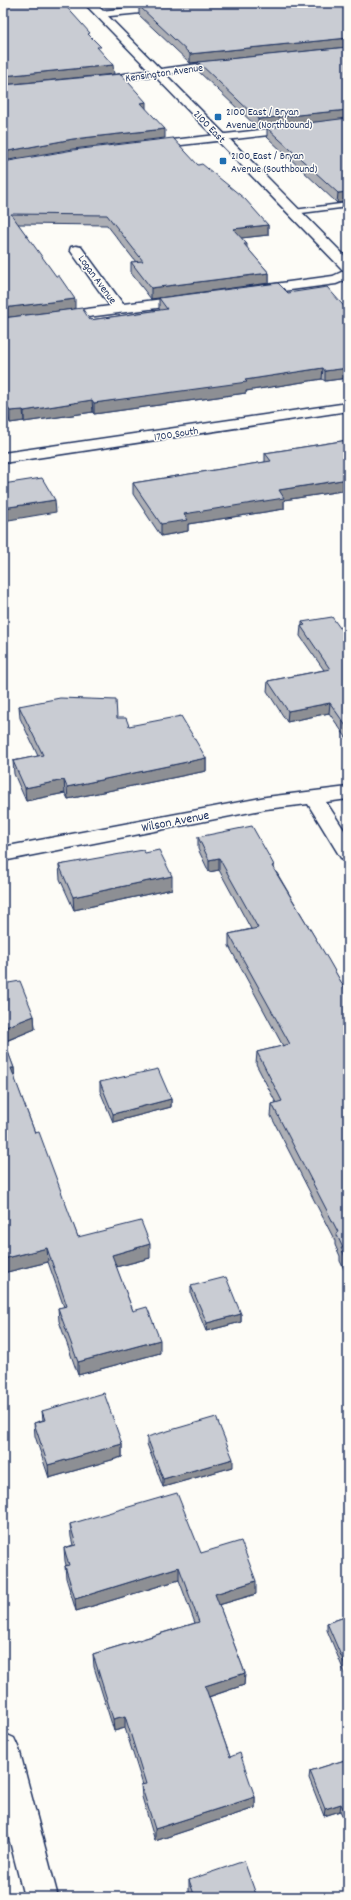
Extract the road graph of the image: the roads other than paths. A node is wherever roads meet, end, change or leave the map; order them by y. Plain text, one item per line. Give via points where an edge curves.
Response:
1 (89, 3) edge
2 (212, 3) edge
3 (100, 14) junction
4 (241, 62) edge
5 (157, 72) junction
6 (80, 82) edge
7 (348, 123) edge
8 (221, 137) junction
9 (133, 147) edge
10 (348, 205) edge
11 (294, 212) junction
12 (76, 250) dead end
13 (348, 267) edge
14 (348, 273) edge
15 (235, 293) edge
16 (204, 297) edge
17 (119, 309) junction
18 (3, 324) edge
19 (348, 407) edge
20 (3, 458) edge
21 (348, 793) edge
22 (314, 798) junction
23 (348, 853) edge
24 (3, 854) edge
25 (3, 1749) edge
26 (41, 1897) edge

1 - 3 street, 2100 East
2 - 3 street
3 - 5 street, 2100 East
4 - 5 street, Kensington Avenue
5 - 6 street, Kensington Avenue
5 - 8 street, 2100 East
7 - 8 street
8 - 9 street
8 - 11 street, 2100 East
10 - 11 lane
11 - 13 street, 2100 East
12 - 17 street, Logan Avenue
14 - 15 street via 336,280
16 - 17 street, Logan Avenue
17 - 18 street, Logan Avenue
19 - 20 street, 1700 South
21 - 22 street, Wilson Avenue
22 - 23 street
22 - 24 street, Wilson Avenue via 266,803
25 - 26 street

